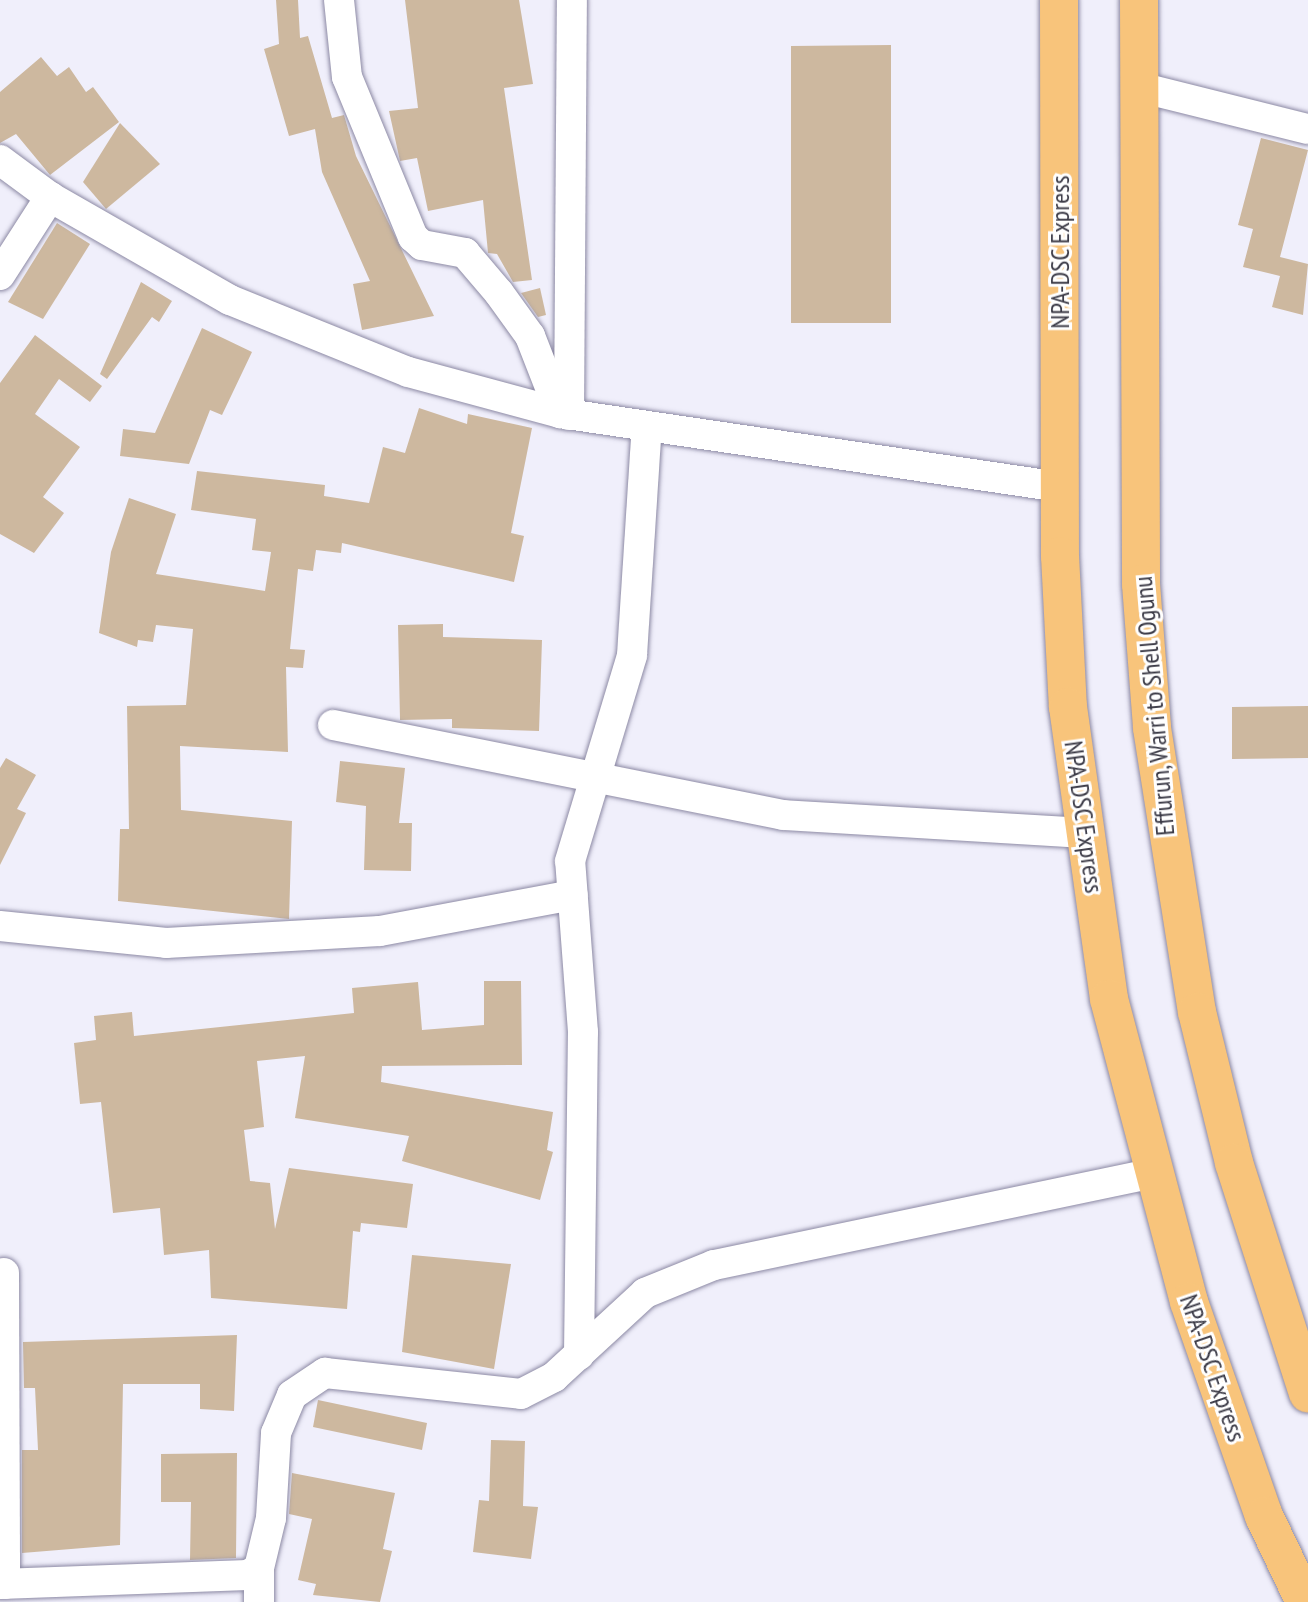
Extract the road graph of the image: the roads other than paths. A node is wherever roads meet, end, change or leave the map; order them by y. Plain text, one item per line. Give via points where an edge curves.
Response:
1 (339, 0) edge
2 (572, 0) edge
3 (1059, 0) edge
4 (1139, 0) edge
5 (1139, 87) junction
6 (1308, 129) edge
7 (0, 160) edge
8 (50, 197) junction
9 (0, 275) edge
10 (565, 414) junction
11 (647, 426) junction
12 (1060, 487) junction
13 (333, 725) dead end
14 (591, 776) junction
15 (1086, 833) junction
16 (573, 895) junction
17 (0, 926) edge
18 (1155, 1173) junction
19 (4, 1273) dead end
20 (579, 1354) junction
21 (1308, 1393) edge
22 (258, 1568) junction
23 (3, 1584) edge
24 (259, 1602) edge
25 (1304, 1602) edge

1 - 10 street via 347,78 413,237 422,246 465,253 530,336
2 - 10 street
3 - 12 main road, NPA-DSC Express
4 - 5 main road, Effurun, Warri to Shell Ogunu
5 - 6 street
5 - 21 main road, Effurun, Warri to Shell Ogunu via 1141,584 1171,879 1234,1163
7 - 8 street
8 - 9 street
8 - 10 street via 230,300 408,372
10 - 11 street
11 - 12 street
11 - 14 street via 632,655
12 - 15 main road, NPA-DSC Express via 1068,707
13 - 14 street
14 - 15 street via 783,815
14 - 16 street via 570,861
15 - 18 main road, NPA-DSC Express via 1110,999
16 - 17 street via 380,931 166,943
16 - 20 street via 583,1032
18 - 20 street via 714,1265 645,1293
18 - 25 main road, NPA-DSC Express via 1189,1303 1264,1516
19 - 23 street
20 - 22 street via 521,1394 325,1373 314,1380 292,1395 276,1433 271,1518
22 - 23 street via 236,1578
22 - 24 street

